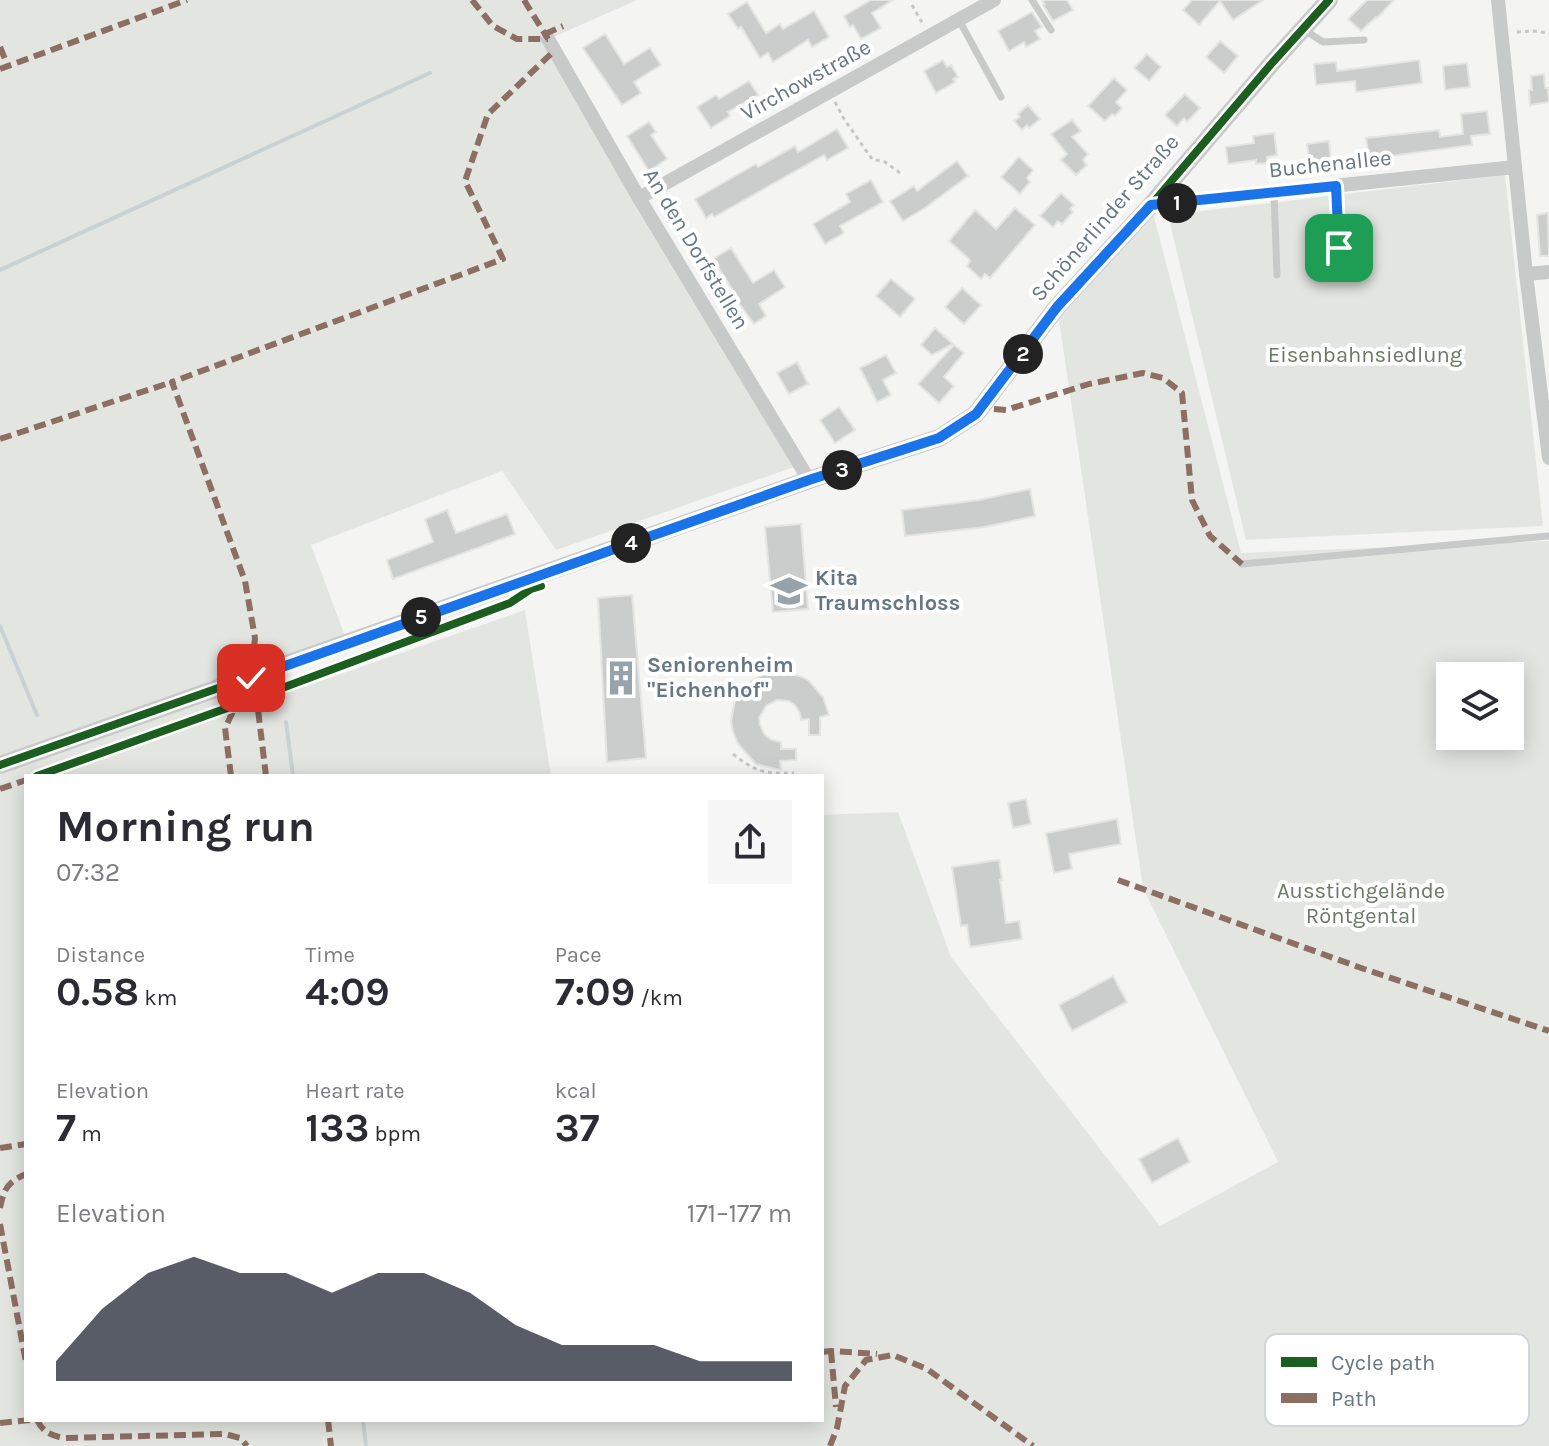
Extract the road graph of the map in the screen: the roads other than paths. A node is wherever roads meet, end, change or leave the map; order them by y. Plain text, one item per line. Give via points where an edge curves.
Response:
1 (994, 0) edge
2 (1032, 0) edge
3 (1498, 0) edge
4 (1319, 3) edge
5 (959, 20) junction
6 (1303, 29) junction
7 (1051, 30) dead end
8 (548, 39) dead end
9 (1364, 40) dead end
10 (1001, 97) dead end
11 (1515, 167) junction
12 (1336, 186) junction
13 (1274, 193) junction
14 (639, 198) junction
15 (1151, 205) junction
16 (1339, 248) dead end
17 (1549, 272) edge
18 (1526, 274) junction
19 (1277, 275) dead end
20 (1549, 458) edge
21 (809, 480) junction
22 (1549, 536) edge
23 (1242, 564) dead end
24 (0, 765) edge

1 - 5 street, Virchowstraße
2 - 7 lane
3 - 11 street
4 - 6 street, Schönerlinder Straße
5 - 10 lane
5 - 14 street, Virchowstraße
6 - 9 lane via 1323,42
6 - 15 street, Schönerlinder Straße
8 - 14 street, An den Dorfstellen
11 - 12 street, Buchenallee
11 - 18 street
12 - 13 street, Buchenallee
12 - 16 lane
13 - 15 street, Buchenallee
13 - 19 lane
14 - 21 street, An den Dorfstellen
15 - 21 street, Schönerlinder Straße via 1057,307 976,414 939,438
17 - 18 street
18 - 20 street
21 - 24 street, Schönerlinder Straße
22 - 23 lane

